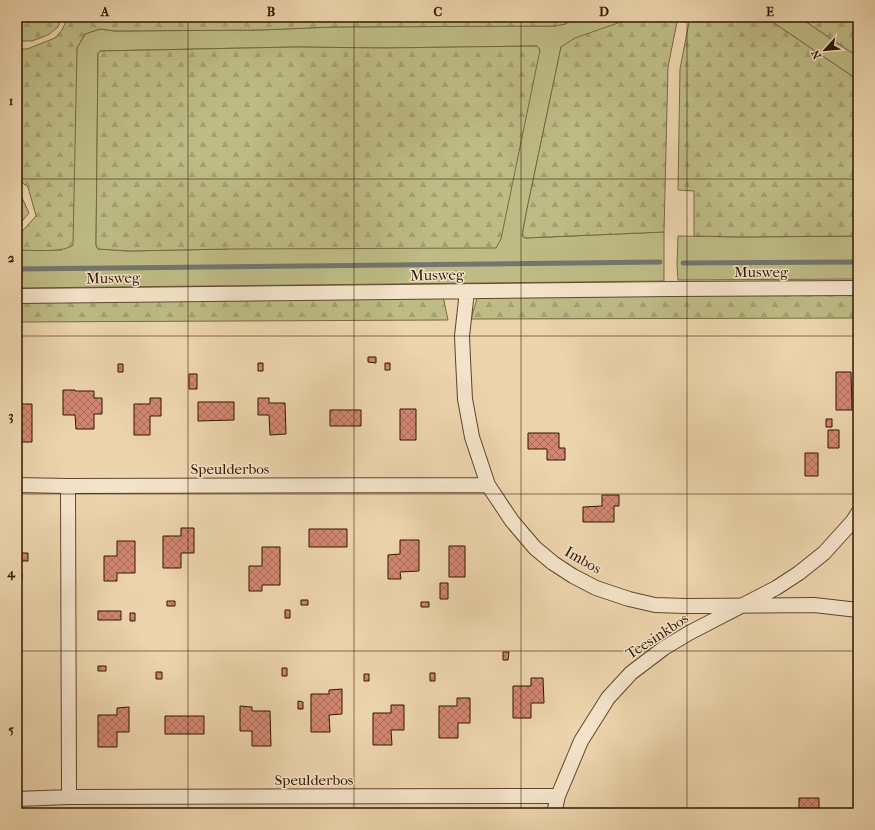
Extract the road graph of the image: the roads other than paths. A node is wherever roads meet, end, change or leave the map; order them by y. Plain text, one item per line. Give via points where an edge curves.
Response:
1 (858, 288) edge
2 (467, 291) junction
3 (17, 296) edge
4 (17, 485) edge
5 (488, 485) junction
6 (68, 486) junction
7 (858, 513) edge
8 (742, 606) junction
9 (858, 610) edge
10 (558, 796) junction
11 (70, 797) junction
12 (17, 799) edge
13 (554, 813) edge

1 - 2 street, Musweg
2 - 3 street, Musweg
2 - 5 street, Imbos via 462,336 465,399 472,437
4 - 6 street, Speulderbos
5 - 6 street, Speulderbos
5 - 8 street, Imbos via 512,521 535,548 568,573 596,588 655,604
6 - 11 street
7 - 8 street, Imbos via 824,553 776,588
8 - 9 street, Teesinkbos via 814,605
8 - 10 street, Teesinkbos via 664,648 631,673 608,698 581,741
10 - 11 street, Speulderbos
10 - 13 street, Teesinkbos
11 - 12 street, Speulderbos

